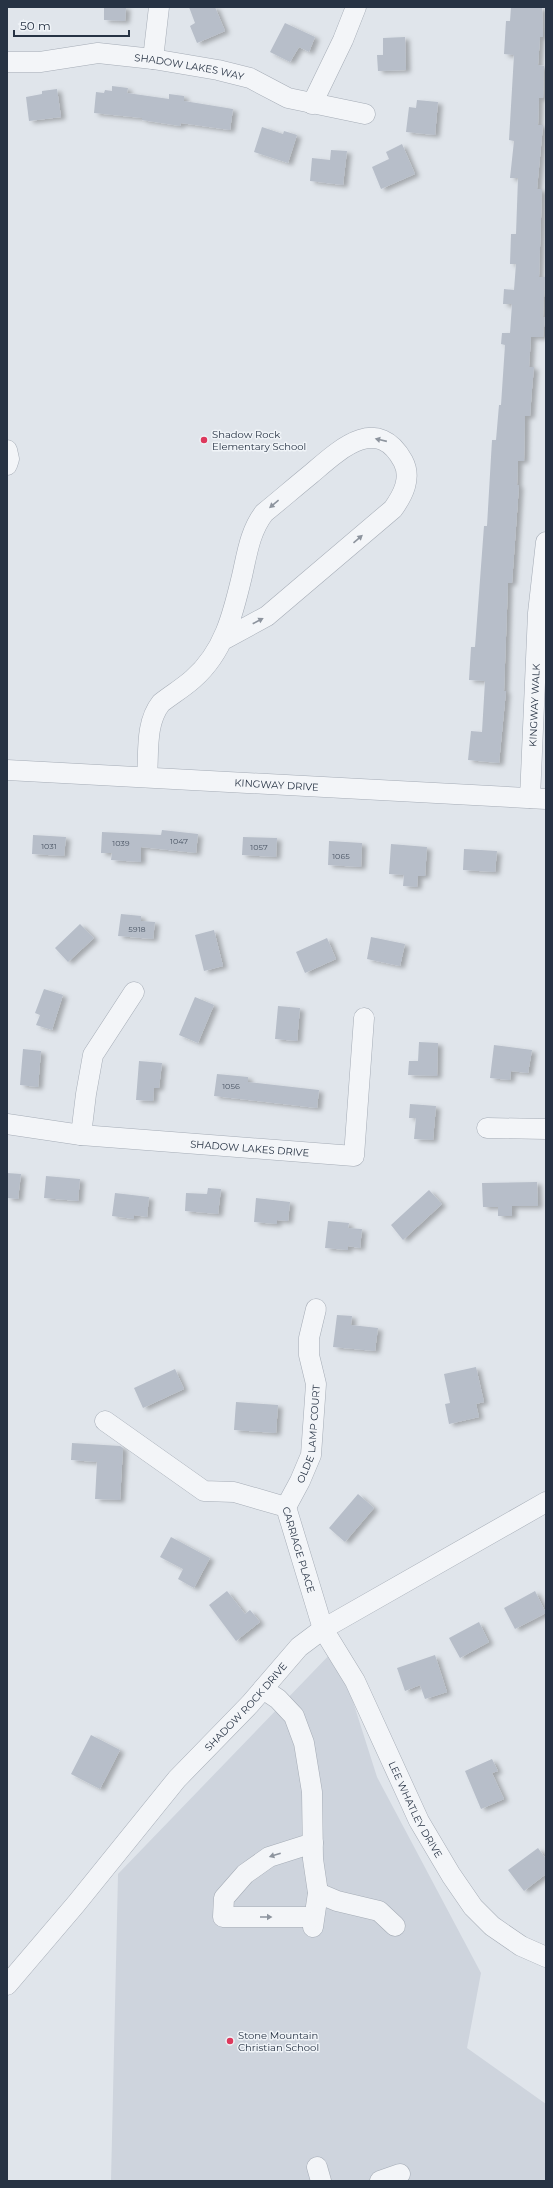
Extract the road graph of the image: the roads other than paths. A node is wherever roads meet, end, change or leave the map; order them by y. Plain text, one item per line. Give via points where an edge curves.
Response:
1 (159, 7) edge
2 (356, 7) edge
3 (153, 59) junction
4 (7, 62) edge
5 (312, 104) junction
6 (365, 114) dead end
7 (7, 450) edge
8 (7, 465) edge
9 (546, 542) edge
10 (223, 640) junction
11 (7, 770) edge
12 (147, 777) junction
13 (538, 798) edge
14 (134, 992) dead end
15 (364, 1018) dead end
16 (7, 1124) edge
17 (487, 1128) dead end
18 (546, 1129) edge
19 (81, 1135) junction
20 (316, 1310) dead end
21 (105, 1421) dead end
22 (546, 1502) edge
23 (286, 1507) junction
24 (323, 1629) junction
25 (263, 1689) junction
26 (313, 1843) junction
27 (318, 1893) junction
28 (395, 1926) dead end
29 (546, 1957) edge
30 (7, 1985) edge
31 (400, 2174) dead end
32 (380, 2181) edge

1 - 3 street
2 - 5 street
3 - 4 street, SHADOW LAKES WAY via 98,54 40,62
3 - 5 street, SHADOW LAKES WAY via 250,78 288,98
5 - 6 street, SHADOW LAKES WAY
7 - 8 street
9 - 13 street, KINGWAY WALK via 538,613
10 -> 10 street via 267,616 393,509 404,491 407,473 398,452 388,441 366,438 345,445 264,513 254,528 232,617
10 - 12 street via 200,672 161,703 156,710 150,729
11 - 12 street, KINGWAY DRIVE
12 - 13 street, KINGWAY DRIVE
14 - 19 street via 93,1055
15 - 19 street, SHADOW LAKES DRIVE via 354,1156
16 - 19 street, SHADOW LAKES DRIVE
17 - 18 street
20 - 23 street, OLDE LAMP COURT via 309,1338 309,1355 316,1384 312,1455
21 - 23 street, CARRIAGE PLACE via 204,1490 234,1492
22 - 24 street, SHADOW ROCK DRIVE
23 - 24 street, CARRIAGE PLACE
24 - 25 street, SHADOW ROCK DRIVE via 299,1647
24 - 29 street, LEE WHATLEY DRIVE via 355,1681 419,1821 451,1875 473,1907 492,1926 520,1946
25 - 26 street via 278,1699 294,1716 304,1743 312,1792
25 - 30 street, SHADOW ROCK DRIVE via 177,1779
26 - 27 street via 312,1859
26 -> 27 street via 269,1857 244,1874 224,1898 223,1917 313,1922
27 - 28 street via 337,1901 378,1911
31 - 32 street

